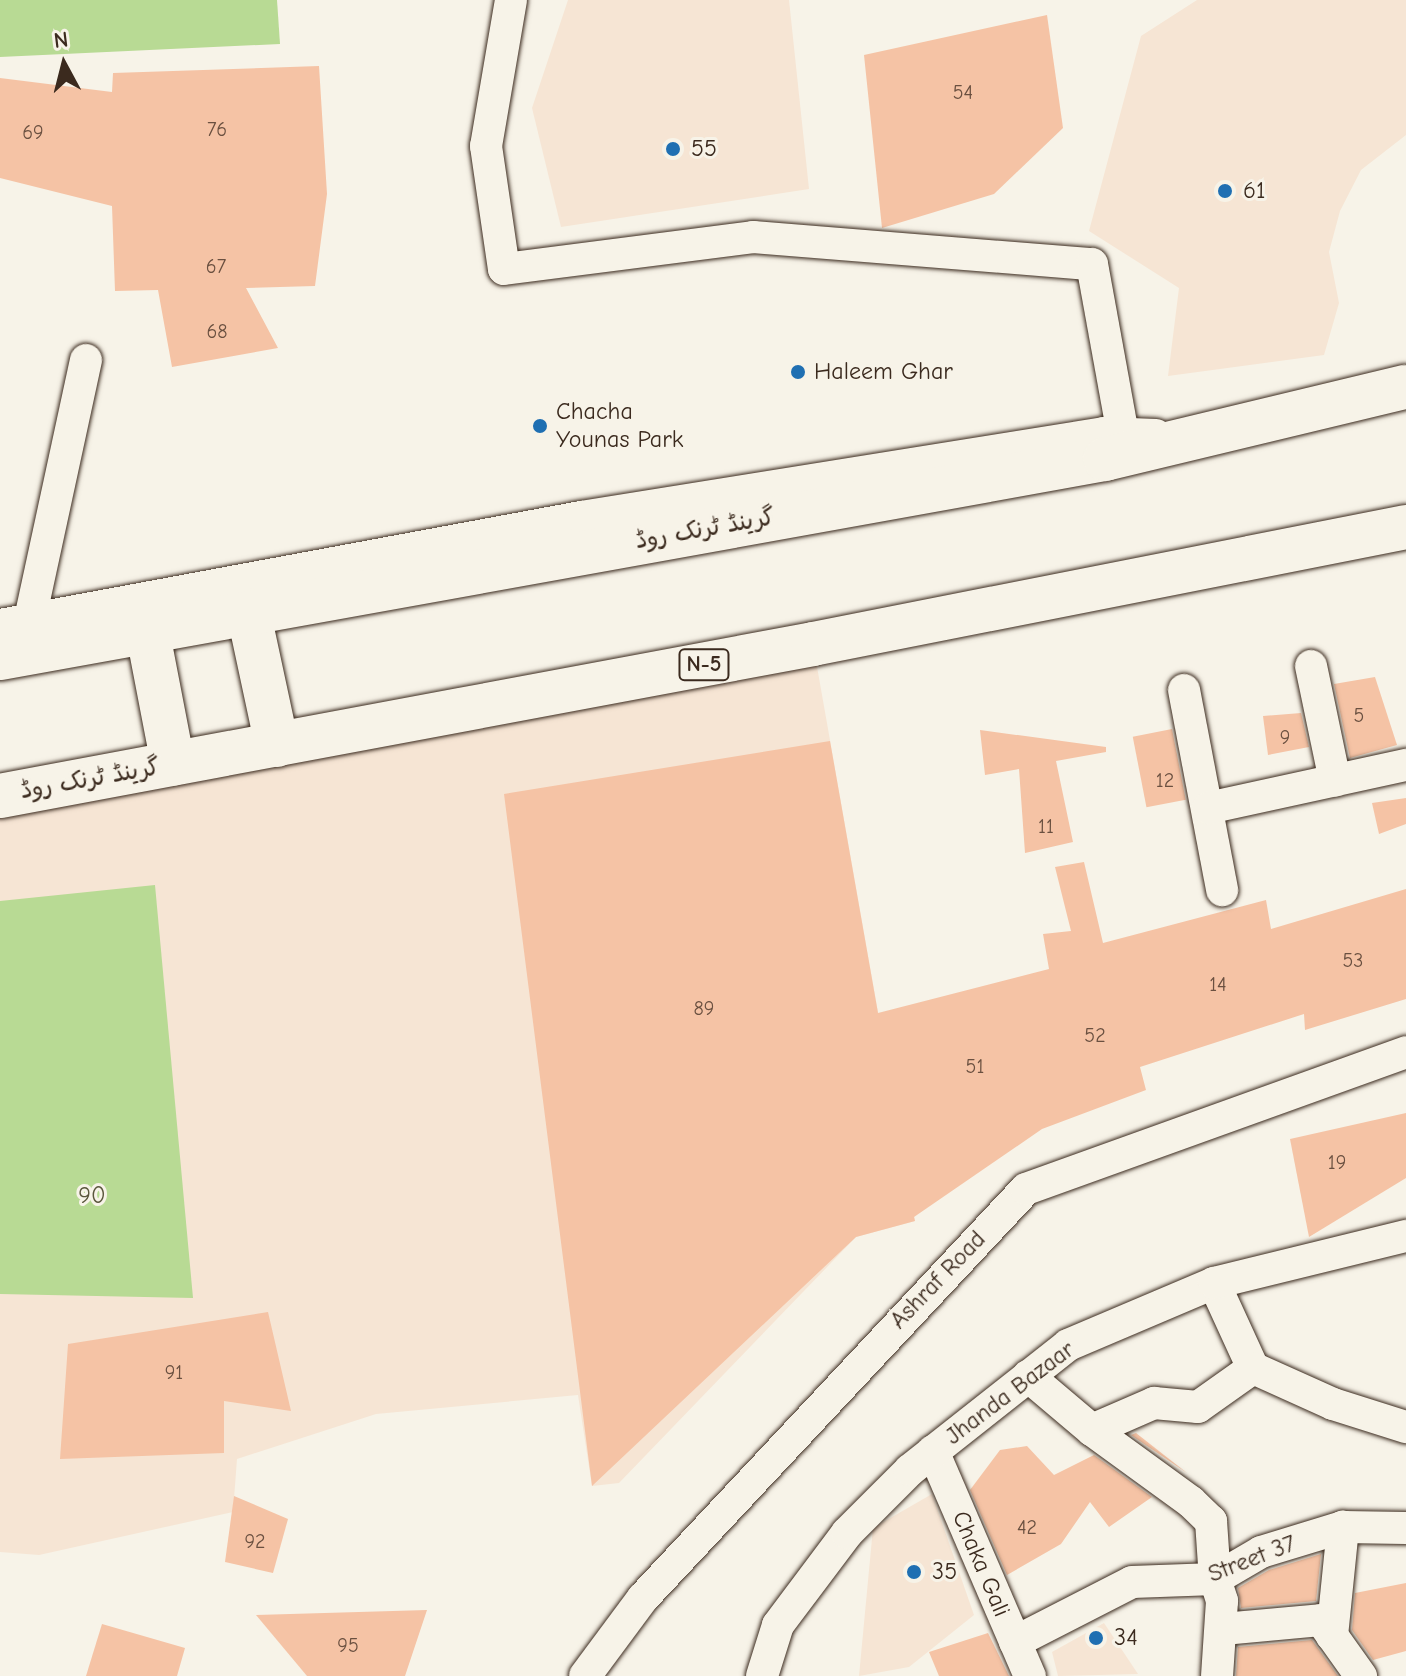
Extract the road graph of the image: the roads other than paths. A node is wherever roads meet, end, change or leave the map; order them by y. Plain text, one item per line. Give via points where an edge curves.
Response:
1 (511, 0) edge
2 (86, 360) dead end
3 (1406, 387) edge
4 (1114, 447) junction
5 (1406, 527) edge
6 (248, 610) junction
7 (15, 622) edge
8 (147, 629) junction
9 (0, 658) edge
10 (1311, 666) dead end
11 (1184, 690) dead end
12 (276, 735) junction
13 (171, 758) junction
14 (1406, 765) edge
15 (1335, 781) junction
16 (0, 796) edge
17 (1208, 808) junction
18 (1222, 890) dead end
19 (1406, 1052) edge
20 (1405, 1241) edge
21 (1214, 1283) junction
22 (1253, 1368) junction
23 (1028, 1376) junction
24 (1406, 1427) edge
25 (1092, 1430) junction
26 (933, 1451) junction
27 (1343, 1527) junction
28 (1406, 1528) edge
29 (1215, 1579) junction
30 (1223, 1629) junction
31 (1332, 1636) junction
32 (1015, 1642) junction
33 (585, 1676) edge
34 (762, 1676) edge
35 (1030, 1676) edge
36 (1217, 1676) edge
37 (1361, 1676) edge

1 - 4 street via 486,146 504,269 753,237 1092,264
2 - 7 street
3 - 4 highway, گرینڈ ٹرنک روڈ via 1174,442
4 - 6 highway, گرینڈ ٹرنک روڈ
4 - 7 street via 1104,433 581,517
5 - 12 highway, گرینڈ ٹرنک روڈ / N-5
6 - 8 highway, گرینڈ ٹرنک روڈ
6 - 12 highway
8 - 9 highway, گرینڈ ٹرنک روڈ
8 - 13 highway
10 - 15 street
11 - 17 street
12 - 13 highway, گرینڈ ٹرنک روڈ / N-5
13 - 16 highway, گرینڈ ٹرنک روڈ / N-5
14 - 15 street
15 - 17 street
17 - 18 street
19 - 33 street, Ashraf Road via 1026,1189 643,1598
20 - 21 street, Jhanda Bazaar
21 - 22 street
21 - 23 street, Jhanda Bazaar via 1068,1345
22 - 24 street via 1333,1404
22 - 25 street via 1198,1407 1154,1403
23 - 25 street
23 - 26 street, Jhanda Bazaar
25 - 29 street via 1211,1521
26 - 32 street, Chaka Gali
26 - 34 street, Jhanda Bazaar via 847,1533 778,1625
27 - 28 street, Street 37
27 - 29 street, Street 37 via 1261,1552
27 - 31 street
29 - 30 street
29 - 32 street, Street 37 via 1132,1582
30 - 31 street via 1321,1620
30 - 36 street
31 - 37 street
32 - 35 street, Chaka Gali

